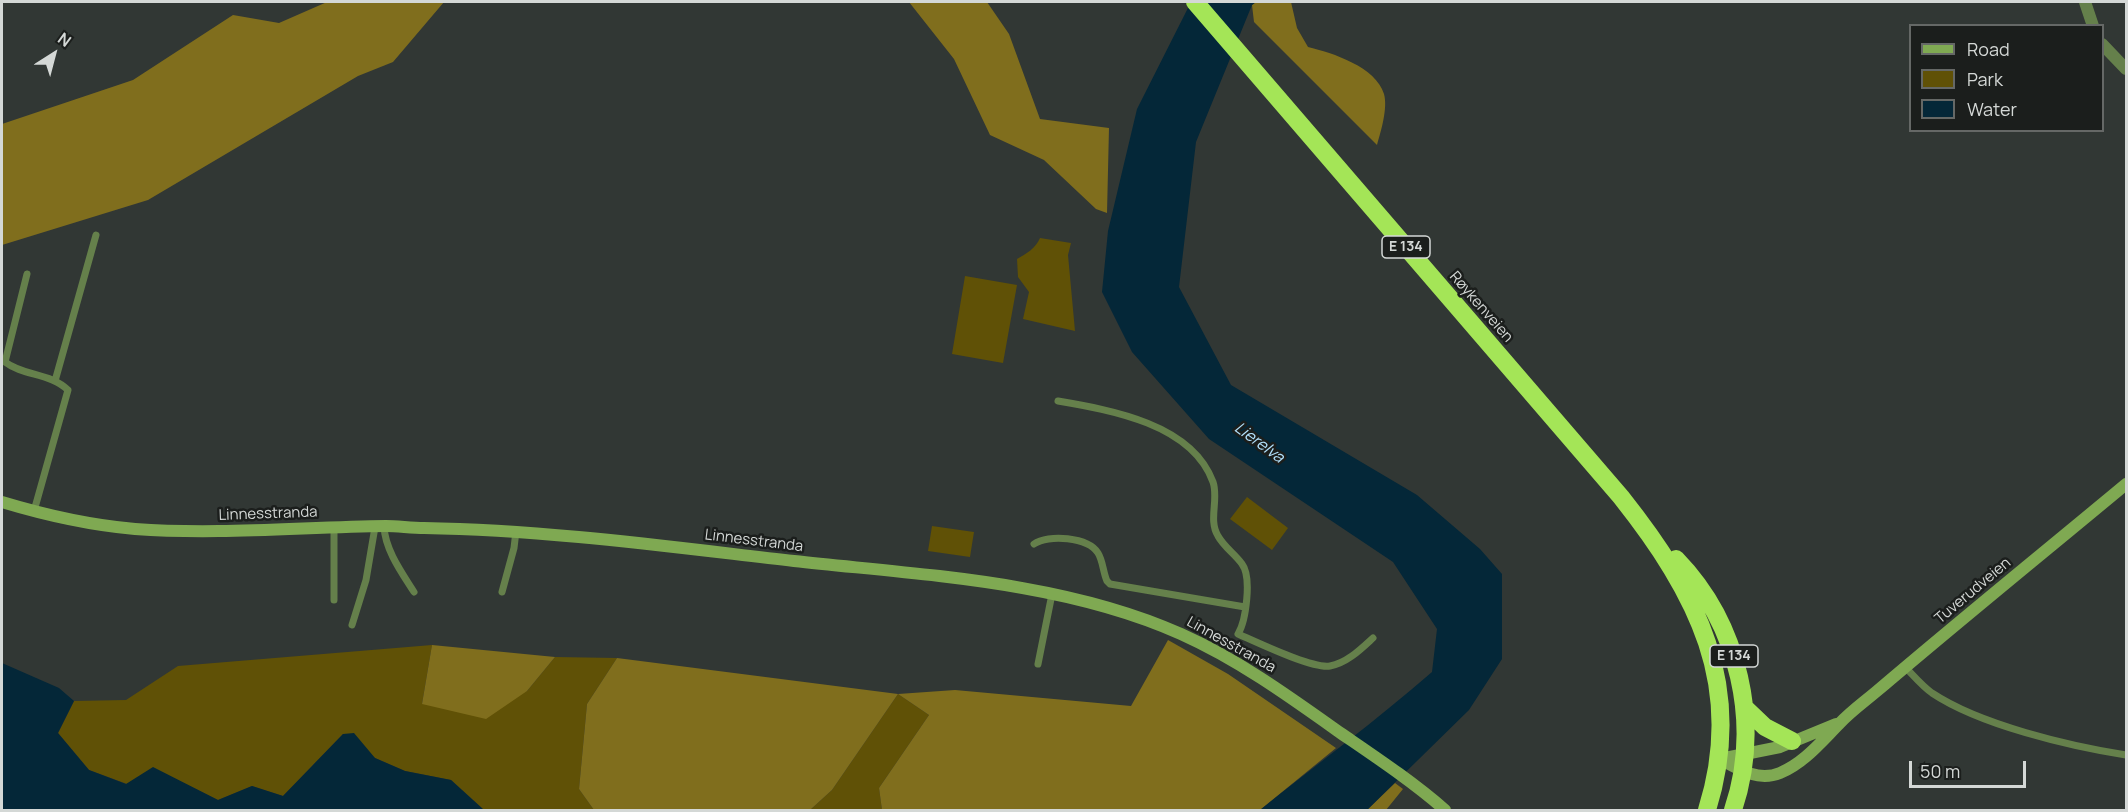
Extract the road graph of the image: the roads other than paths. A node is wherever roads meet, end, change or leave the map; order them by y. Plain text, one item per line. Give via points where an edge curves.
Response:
1 (1195, 2) edge
2 (2085, 2) edge
3 (2092, 24) edge
4 (2104, 45) edge
5 (2127, 69) edge
6 (96, 235) dead end
7 (27, 274) dead end
8 (56, 381) junction
9 (1058, 401) dead end
10 (2127, 483) edge
11 (2, 502) edge
12 (34, 511) junction
13 (380, 526) junction
14 (334, 527) junction
15 (1645, 528) junction
16 (516, 531) junction
17 (1034, 544) dead end
18 (414, 592) dead end
19 (502, 592) dead end
20 (1052, 594) junction
21 (334, 600) dead end
22 (1245, 607) junction
23 (352, 625) dead end
24 (1372, 638) dead end
25 (1038, 664) dead end
26 (1905, 667) junction
27 (1744, 707) junction
28 (1840, 723) junction
29 (1792, 741) junction
30 (1745, 753) junction
31 (2127, 755) edge
32 (1720, 759) junction
33 (1744, 772) junction
34 (1445, 810) edge
35 (1707, 810) edge
36 (1733, 810) edge

1 - 15 highway, Røykenveien / E 134
2 - 3 street
4 - 5 street
6 - 8 lane
7 - 8 lane via 5,362
8 - 12 lane via 68,390
9 - 22 lane via 1121,413 1188,447 1205,465 1215,487 1214,525 1218,537 1244,565
10 - 26 street, Tuverudveien
11 - 12 street, Linnesstranda
12 - 14 street, Linnesstranda via 134,529
13 - 14 street, Linnesstranda
13 - 16 street, Linnesstranda
13 - 18 lane
13 - 23 lane
14 - 21 lane
15 - 27 highway, Røykenveien / E 134 via 1688,572 1717,615 1731,644
15 - 32 highway, Røykenveien / E 134 via 1680,581 1704,634 1719,696
16 - 19 lane
16 - 20 street, Linnesstranda via 913,574
17 - 22 lane via 1043,539 1089,544 1099,555 1110,584
20 - 25 lane
20 - 34 street, Linnesstranda via 1133,615 1180,633 1242,666
22 - 24 lane via 1243,627 1238,634 1315,665 1338,664
26 - 28 street, Tuverudveien
26 - 31 lane via 1933,694 1971,713 2049,739
27 - 29 highway via 1765,727
27 - 30 highway, Røykenveien / E 134
28 - 29 street, Tuverudveien
28 - 33 street, Tuverudveien via 1815,749 1779,774
29 - 30 street, Tuverudveien
30 - 32 street, Tuverudveien
30 - 33 highway, Røykenveien / E 134
32 - 33 street, Tuverudveien
32 - 35 highway, Røykenveien / E 134
33 - 36 highway, Røykenveien / E 134

